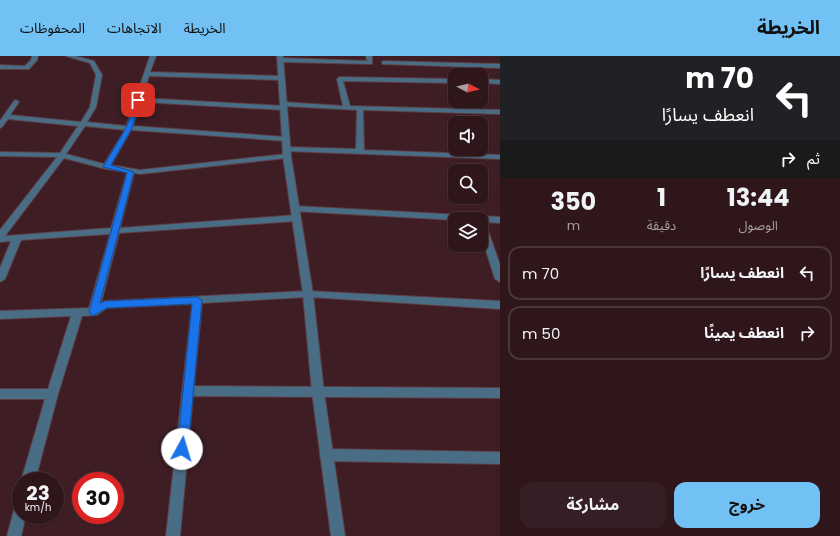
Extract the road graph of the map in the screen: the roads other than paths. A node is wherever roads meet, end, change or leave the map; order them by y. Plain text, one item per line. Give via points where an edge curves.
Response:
1 (35, 56) edge
2 (69, 56) edge
3 (153, 56) edge
4 (369, 56) edge
5 (280, 58) edge
6 (384, 63) dead end
7 (500, 66) edge
8 (0, 67) edge
9 (147, 74) junction
10 (281, 78) junction
11 (448, 81) edge
12 (488, 81) edge
13 (500, 82) edge
14 (138, 100) junction
15 (16, 102) dead end
16 (284, 106) junction
17 (347, 108) junction
18 (360, 109) junction
19 (500, 112) edge
20 (6, 117) junction
21 (83, 124) junction
22 (0, 126) edge
23 (129, 128) junction
24 (286, 139) junction
25 (360, 152) junction
26 (287, 153) junction
27 (0, 154) edge
28 (62, 155) junction
29 (500, 157) edge
30 (106, 167) junction
31 (131, 172) junction
32 (296, 213) junction
33 (448, 219) edge
34 (488, 220) edge
35 (500, 220) edge
36 (115, 230) junction
37 (0, 236) edge
38 (18, 238) junction
39 (0, 239) edge
40 (488, 244) edge
41 (0, 279) edge
42 (500, 279) edge
43 (308, 294) junction
44 (197, 300) junction
45 (500, 305) edge
46 (93, 312) junction
47 (77, 314) junction
48 (0, 315) edge
49 (189, 391) junction
50 (318, 392) junction
51 (500, 393) edge
52 (0, 394) edge
53 (52, 394) junction
54 (326, 455) junction
55 (500, 458) edge
56 (30, 472) edge
57 (17, 524) edge
58 (14, 536) edge
59 (173, 536) edge
60 (338, 536) edge

1 - 8 street via 27,68
2 - 21 street via 92,62 99,75 93,108
3 - 9 street
4 - 5 street via 370,63
5 - 10 street
6 - 7 street
9 - 10 street
9 - 14 street
10 - 16 street
11 - 17 street via 340,79
12 - 13 street
14 - 16 street
14 - 23 street
15 - 20 street
16 - 17 street
16 - 24 street
17 - 18 street
18 - 19 street
18 - 25 street
20 - 21 street
20 - 22 street
21 - 23 street
21 - 28 street
23 - 24 street
23 - 30 street
24 - 26 street
25 - 26 street
25 - 29 street
26 - 31 street
26 - 32 street
27 - 28 street
28 - 30 street
28 - 37 street
30 - 31 street
31 - 36 street
32 - 33 street
32 - 36 street
32 - 43 street
34 - 35 street
36 - 38 street
36 - 46 street
38 - 39 street
38 - 41 street
40 - 42 street
43 - 44 street
43 - 45 street
43 - 50 street
44 - 46 street via 106,304
44 - 49 street
46 - 47 street
47 - 48 street
47 - 53 street
49 - 50 street
49 - 59 street
50 - 51 street
50 - 54 street
52 - 53 street
53 - 56 street
54 - 55 street
54 - 60 street
57 - 58 street

